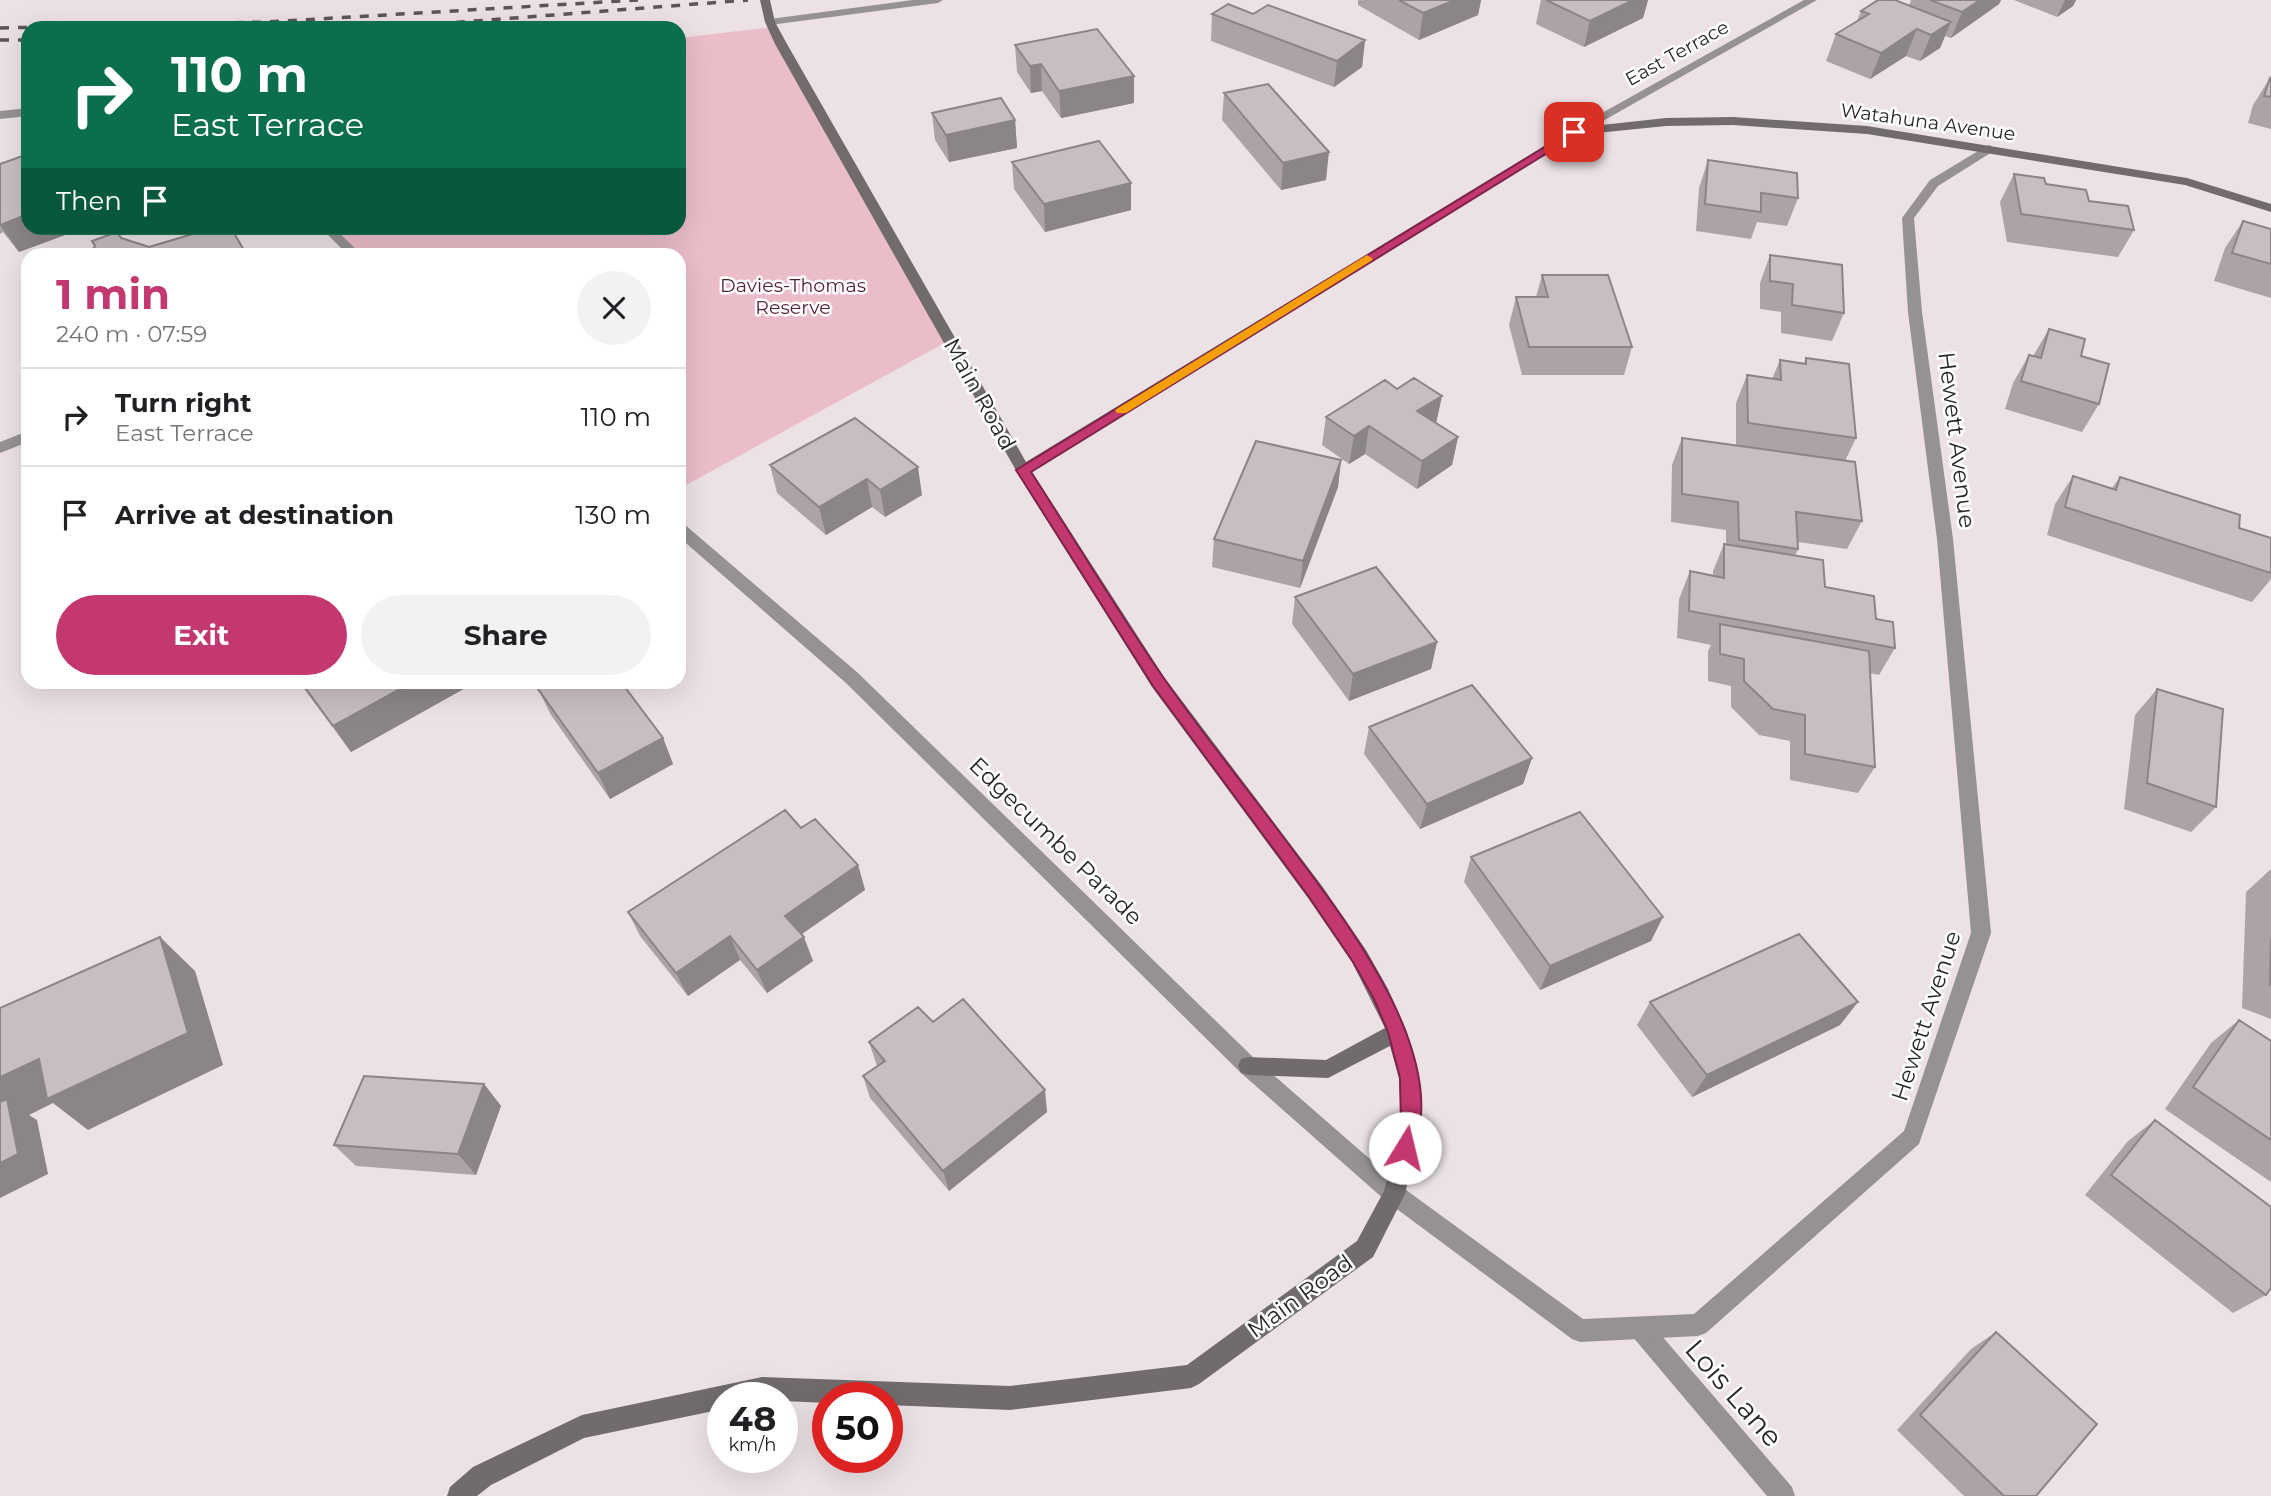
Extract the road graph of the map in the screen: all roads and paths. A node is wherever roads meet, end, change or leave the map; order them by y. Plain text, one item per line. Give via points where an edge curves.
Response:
1 (765, 0) edge
2 (938, 0) edge
3 (1812, 0) edge
4 (769, 22) junction
5 (21, 113) edge
6 (0, 115) edge
7 (1574, 132) junction
8 (1988, 149) junction
9 (2271, 208) edge
10 (334, 235) edge
11 (348, 248) edge
12 (21, 439) edge
13 (0, 447) edge
14 (1023, 470) junction
15 (686, 534) edge
16 (1398, 1032) junction
17 (1248, 1066) junction
18 (1394, 1194) junction
19 (1640, 1328) junction
20 (459, 1496) edge
21 (1783, 1496) edge

1 - 4 main road, Main Road
2 - 4 street
3 - 7 street, East Terrace
4 - 14 main road, Main Road
5 - 6 street
7 - 8 main road, Watahuna Avenue via 1666,122 1733,121 1867,130
7 - 14 main road, East Terrace
8 - 9 main road, Watahuna Avenue via 2187,182
8 - 19 street, Hewett Avenue via 1934,183 1908,218 1915,312 1945,539 1981,933 1912,1137 1698,1325
10 - 11 street
12 - 13 street
14 - 16 main road, Main Road via 1158,682 1359,956
15 - 17 street, Edgecumbe Parade via 852,678
16 - 17 main road via 1328,1069
16 - 18 main road, Main Road via 1409,1078 1411,1125
17 - 18 street, Edgecumbe Parade
18 - 19 street, Hewett Avenue via 1580,1331
18 - 20 main road, Main Road via 1365,1249 1191,1376 1010,1398 762,1390 582,1427 482,1476
19 - 21 street, Lois Lane

